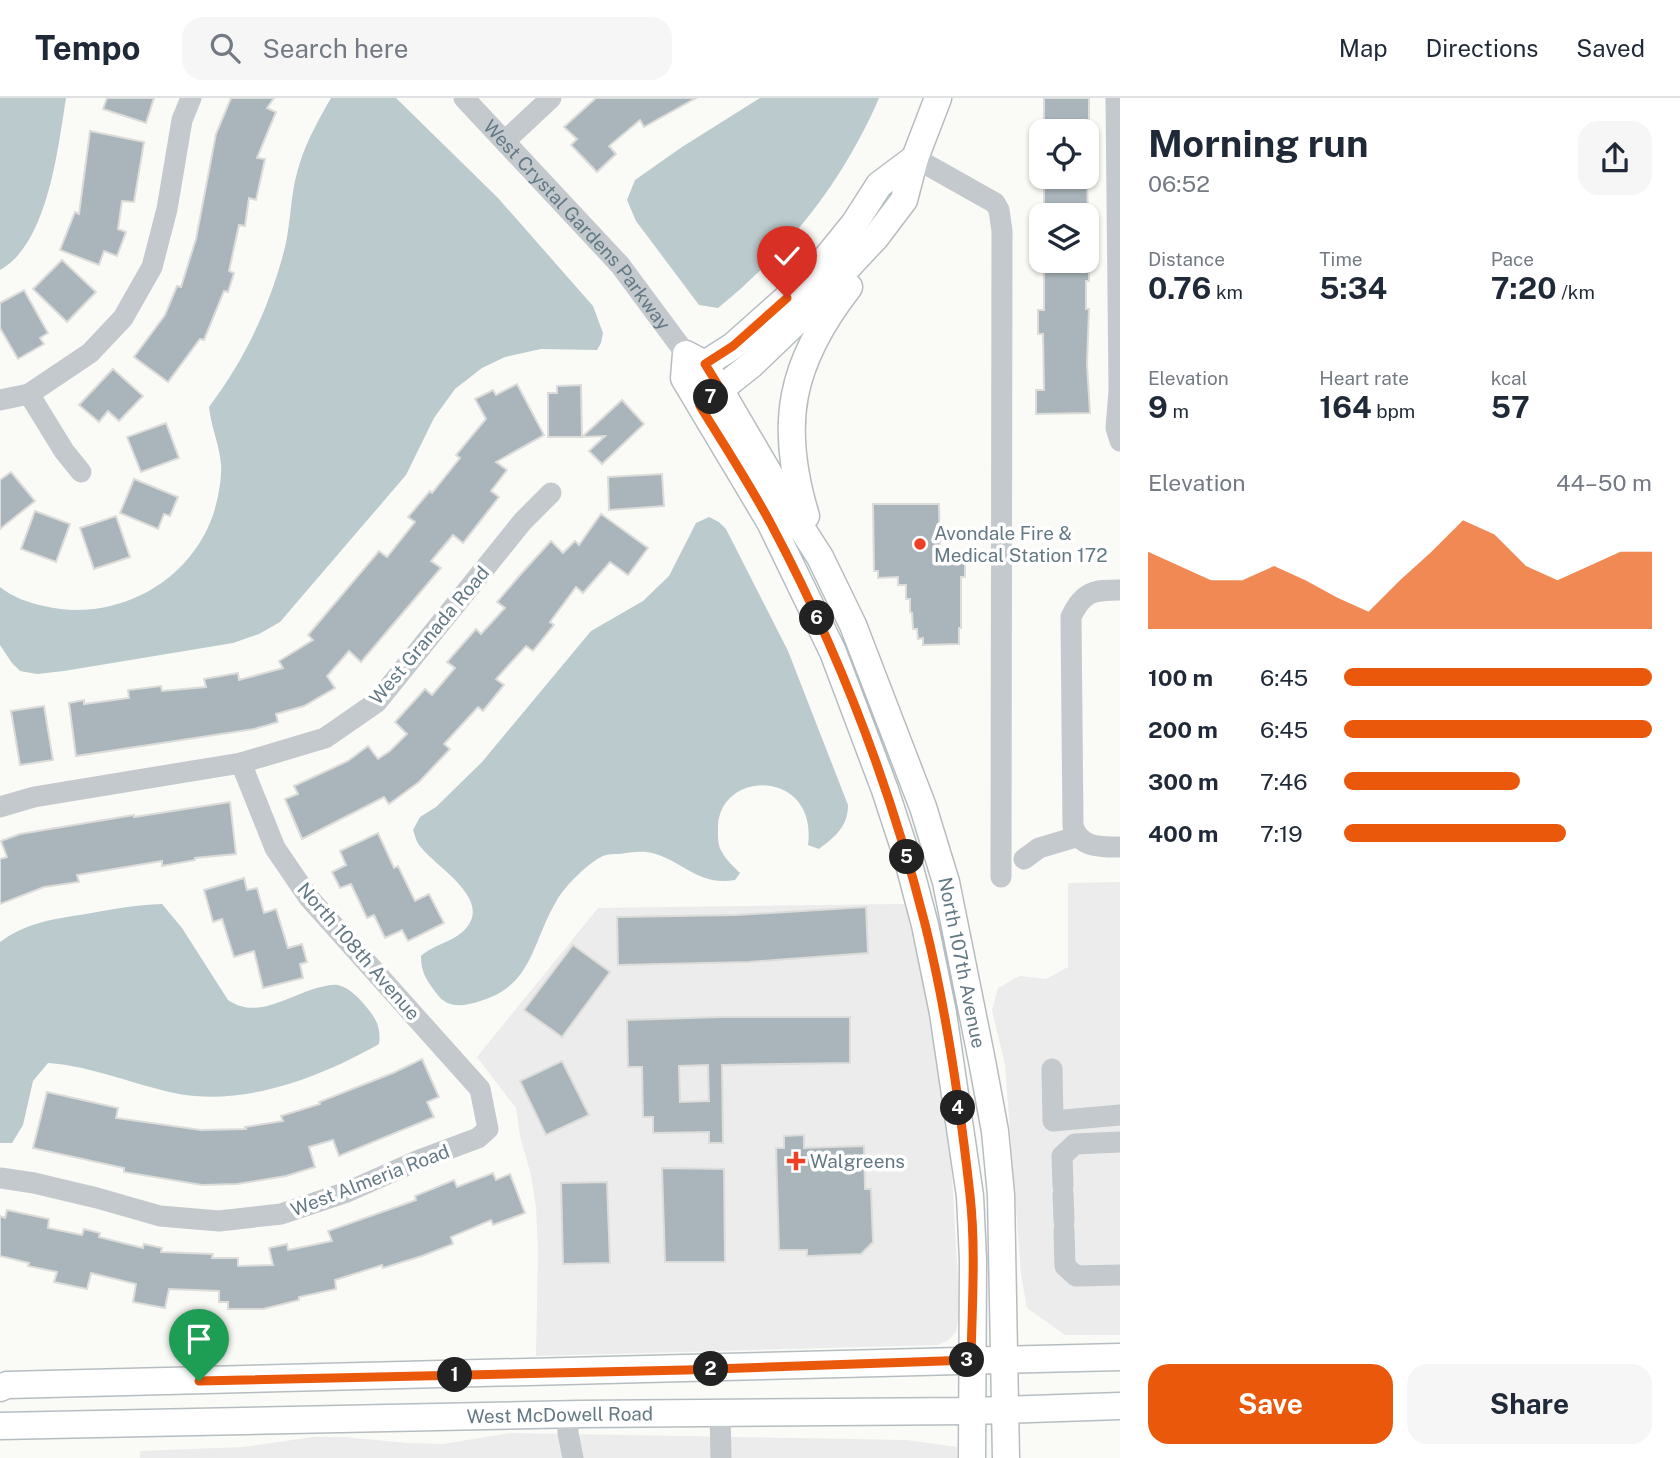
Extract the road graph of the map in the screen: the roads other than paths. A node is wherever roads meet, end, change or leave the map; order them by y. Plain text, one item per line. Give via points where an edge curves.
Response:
1 (191, 98) edge
2 (464, 98) edge
3 (551, 98) edge
4 (938, 98) edge
5 (1116, 98) edge
6 (506, 140) junction
7 (1118, 146) edge
8 (915, 158) junction
9 (876, 237) junction
10 (700, 380) junction
11 (29, 394) junction
12 (0, 400) edge
13 (1120, 441) edge
14 (81, 472) dead end
15 (551, 493) dead end
16 (820, 557) junction
17 (1120, 590) edge
18 (855, 628) junction
19 (827, 640) junction
20 (241, 763) junction
21 (0, 807) edge
22 (1076, 837) junction
23 (1120, 846) edge
24 (1024, 859) dead end
25 (1001, 877) dead end
26 (1052, 1069) dead end
27 (1120, 1115) edge
28 (488, 1129) joint
29 (1120, 1142) edge
30 (0, 1178) edge
31 (1120, 1275) edge
32 (1120, 1357) edge
33 (1005, 1359) junction
34 (971, 1360) junction
35 (0, 1388) edge
36 (1120, 1406) edge
37 (1006, 1410) junction
38 (971, 1411) junction
39 (720, 1414) junction
40 (568, 1415) junction
41 (0, 1426) edge
42 (573, 1458) edge
43 (721, 1458) edge
44 (972, 1458) edge
45 (1006, 1458) edge

1 - 11 street via 182,120 152,267 123,317 90,353
2 - 6 street, West Crystal Gardens Parkway
3 - 6 street
4 - 8 main road
5 - 7 street
6 - 10 street, West Crystal Gardens Parkway via 620,265
7 - 13 street via 1116,428
8 - 9 main road via 904,200
8 - 10 main road via 879,185 820,265
8 - 25 street via 995,203 1001,221
9 - 10 main road via 751,365
9 - 16 main road via 863,269 828,314 805,356 796,385 792,465
10 - 16 main road, North 107th Avenue
10 - 19 main road, North 107th Avenue
11 - 12 street
11 - 14 street
15 - 20 street, West Granada Road via 523,521 377,702 325,737
16 - 18 main road, North 107th Avenue
17 - 22 street via 1092,592 1072,617
18 - 19 main road
18 - 33 main road, North 107th Avenue via 923,807 959,940 995,1131 1002,1195
19 - 34 main road, North 107th Avenue via 886,790 935,971 970,1196
20 - 21 street, West Granada Road via 34,797
20 - 28 street, North 108th Avenue via 275,848 309,898 480,1089
22 - 23 street via 1099,847
22 - 24 street via 1039,848
26 - 27 street via 1053,1121
28 - 30 street, West Almeria Road via 478,1138 292,1211 219,1221 160,1216
29 - 31 street via 1075,1144 1062,1156 1065,1266 1076,1276
32 - 33 main road
33 - 34 main road
33 - 37 main road, North 107th Avenue
34 - 35 main road
34 - 38 main road, North 107th Avenue
36 - 37 main road, West McDowell Road
37 - 38 main road, West McDowell Road
37 - 45 main road, North 107th Avenue
38 - 39 main road, West McDowell Road
38 - 44 main road, North 107th Avenue
39 - 40 main road, West McDowell Road
39 - 43 street
40 - 41 main road, West McDowell Road
40 - 42 street

